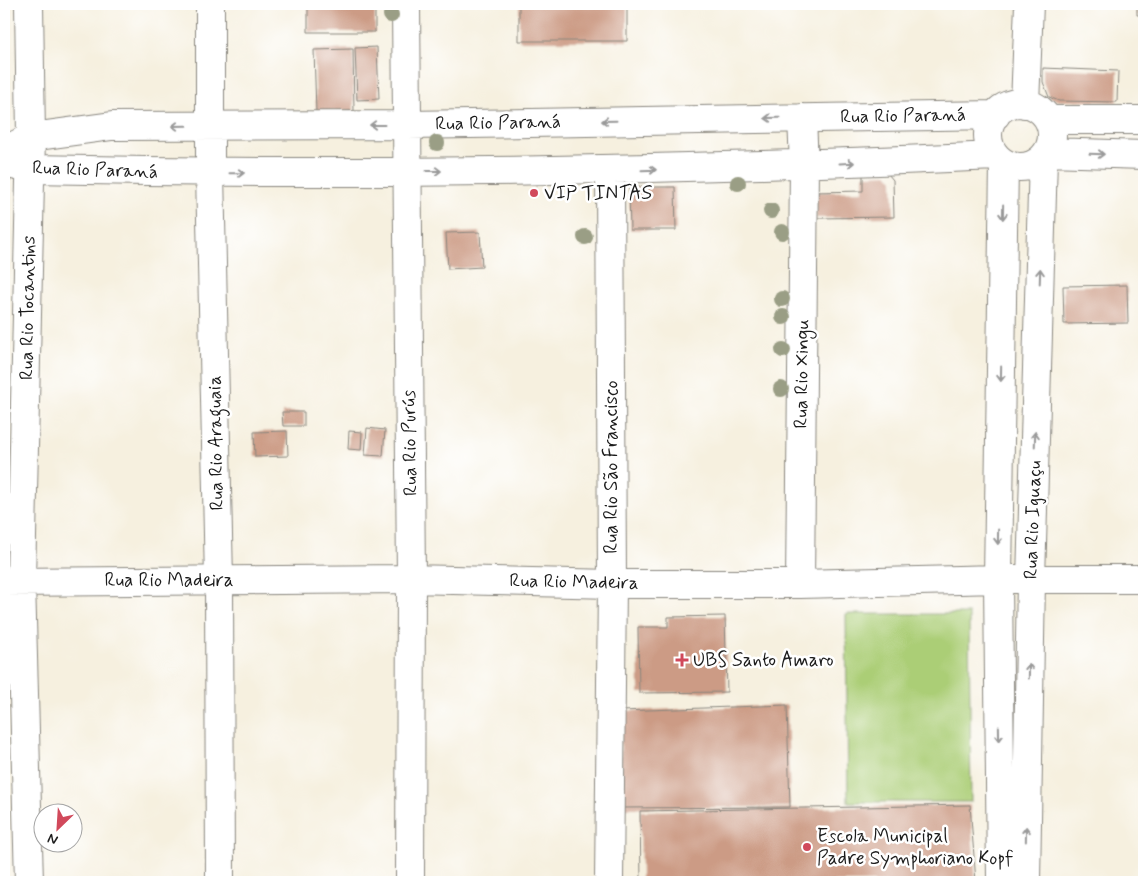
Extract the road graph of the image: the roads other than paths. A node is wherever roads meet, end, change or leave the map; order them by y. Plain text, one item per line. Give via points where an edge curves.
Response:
1 (29, 4) edge
2 (210, 4) edge
3 (406, 4) edge
4 (1029, 4) edge
5 (1025, 104) junction
6 (996, 115) junction
7 (802, 118) junction
8 (1049, 120) junction
9 (1144, 120) edge
10 (212, 125) junction
11 (408, 125) junction
12 (32, 137) junction
13 (4, 151) edge
14 (1046, 155) junction
15 (1144, 155) edge
16 (1000, 159) junction
17 (4, 163) edge
18 (804, 165) junction
19 (31, 169) junction
20 (407, 171) junction
21 (610, 171) junction
22 (210, 173) junction
23 (411, 579) junction
24 (998, 579) junction
25 (1031, 579) junction
26 (220, 580) junction
27 (1144, 580) edge
28 (13, 582) edge
29 (612, 584) junction
30 (800, 584) junction
31 (28, 882) edge
32 (220, 882) edge
33 (410, 882) edge
34 (609, 882) edge
35 (1001, 882) edge
36 (1026, 882) edge

1 - 12 street, Rua Rio Tocantins
2 - 10 street, Rua Rio Araguaia
3 - 11 street, Rua Rio Purús
4 - 5 street
5 - 6 street via 1004,108
5 - 8 street via 1039,110
6 - 7 street, Rua Rio Paraná
6 - 16 street via 988,135 990,146
7 -> 11 street, Rua Rio Paraná
7 - 18 street, Rua Rio Xingu
8 - 9 street
8 - 14 street via 1052,140
11 -> 10 street, Rua Rio Paraná
10 -> 12 street, Rua Rio Paraná via 112,126
10 - 22 street, Rua Rio Araguaia
11 - 20 street, Rua Rio Purús
12 - 13 street, Rua Rio Paraná
12 - 19 street, Rua Rio Tocantins
14 -> 15 street
14 - 16 street via 1026,167 1014,167
25 -> 14 street, Rua Rio Iguaçu
18 -> 16 street, Rua Rio Paraná
16 -> 24 street, Rua Rio Iguaçu
17 - 19 street, Rua Rio Paraná
21 -> 18 street, Rua Rio Paraná
18 - 30 street, Rua Rio Xingu
19 - 22 street, Rua Rio Paraná
19 - 28 street, Rua Rio Tocantins
20 -> 21 street, Rua Rio Paraná
22 -> 20 street, Rua Rio Paraná
20 - 23 street, Rua Rio Purús
21 - 29 street, Rua Rio São Francisco
22 - 26 street, Rua Rio Araguaia
23 - 26 street, Rua Rio Madeira
23 - 29 street, Rua Rio Madeira
23 - 33 street, Rua Rio Purús
24 - 25 street, Rua Rio Madeira
24 - 30 street, Rua Rio Madeira
24 -> 35 street, Rua Rio Iguaçu
25 - 27 street, Rua Rio Madeira
36 -> 25 street, Rua Rio Iguaçu
26 - 28 street, Rua Rio Madeira
26 - 32 street, Rua Rio Araguaia
28 - 31 street, Rua Rio Tocantins
29 - 30 street, Rua Rio Madeira
29 - 34 street, Rua Rio São Francisco

